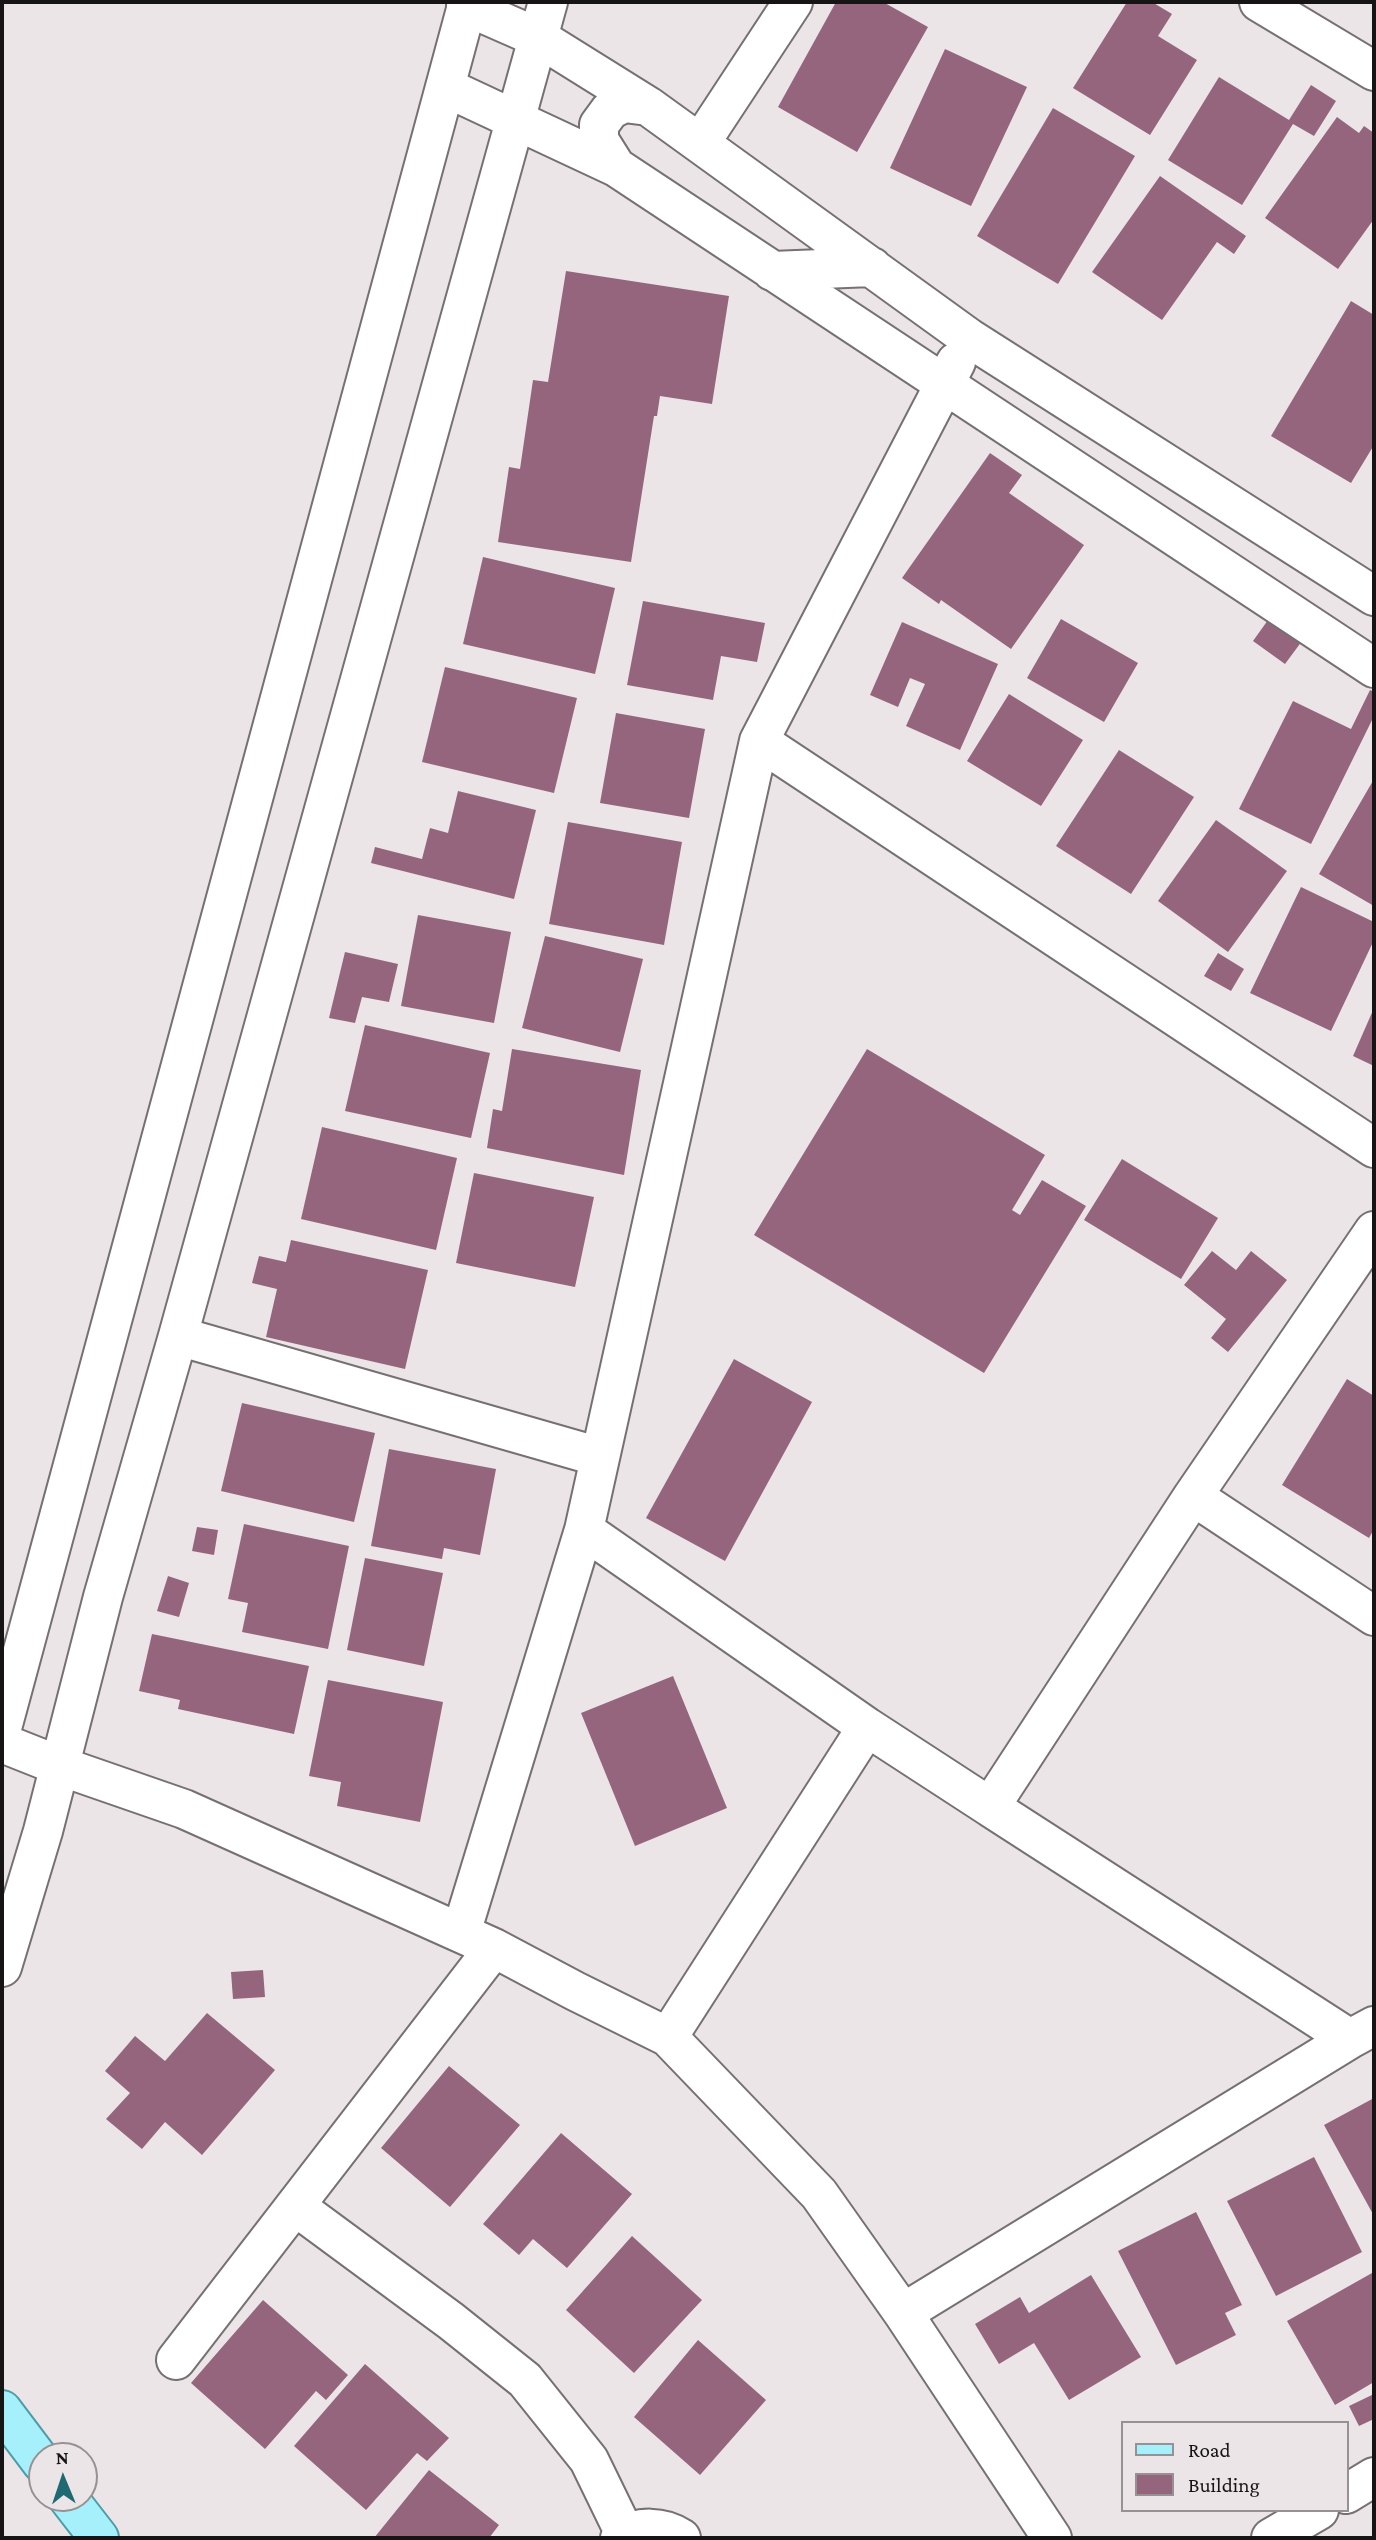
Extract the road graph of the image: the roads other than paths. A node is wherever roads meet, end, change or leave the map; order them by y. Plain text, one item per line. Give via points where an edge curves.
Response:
1 (548, 2) edge
2 (793, 2) edge
3 (1259, 2) edge
4 (467, 4) edge
5 (539, 38) junction
6 (1374, 71) edge
7 (445, 87) junction
8 (648, 106) junction
9 (517, 121) junction
10 (701, 142) junction
11 (615, 167) junction
12 (872, 267) junction
13 (772, 271) junction
14 (969, 338) junction
15 (944, 384) junction
16 (1374, 596) edge
17 (1374, 668) edge
18 (759, 741) junction
19 (1374, 1148) edge
20 (1374, 1231) edge
21 (178, 1336) junction
22 (600, 1457) junction
23 (1193, 1496) junction
24 (584, 1530) junction
25 (1374, 1616) edge
26 (867, 1727) junction
27 (2, 1728) edge
28 (2, 1743) edge
29 (60, 1766) junction
30 (990, 1807) junction
31 (477, 1940) junction
32 (2, 1967) edge
33 (1362, 2033) edge
34 (668, 2037) junction
35 (295, 2206) junction
36 (903, 2313) junction
37 (176, 2360) dead end
38 (2, 2410) edge
39 (28, 2444) edge
40 (1374, 2477) edge
41 (1348, 2493) edge
42 (79, 2512) edge
43 (1316, 2512) edge
44 (623, 2536) edge
45 (99, 2538) edge
46 (681, 2538) edge
47 (1052, 2538) edge
48 (1271, 2538) edge

1 - 5 street
2 - 10 street
3 - 6 street
4 - 5 street
4 - 7 street
5 - 8 street
5 - 9 street
7 - 9 street
7 - 27 street
8 - 10 street
8 - 11 street via 624,103 610,110 599,125 598,140
9 - 11 street
9 - 21 street
10 - 12 street
11 - 13 street
12 - 13 street
12 - 14 street
13 - 15 street
14 - 15 street
14 - 16 street
15 - 17 street
15 - 18 street
18 - 19 street
18 - 22 street
20 - 23 street
21 - 22 street
21 - 29 street
22 - 24 street
23 - 25 street
23 - 30 street
24 - 26 street
24 - 31 street
26 - 30 street
26 - 34 street
28 - 29 street
29 - 31 street via 184,1809
29 - 32 street
30 - 33 street
31 - 34 street
31 - 35 street
33 - 36 street
34 - 36 street via 819,2194
35 - 37 street
35 - 44 street via 525,2380 589,2460
36 - 47 street
38 - 39 main road
40 - 41 street
42 - 45 main road
43 - 48 street
44 - 46 street via 659,2528

